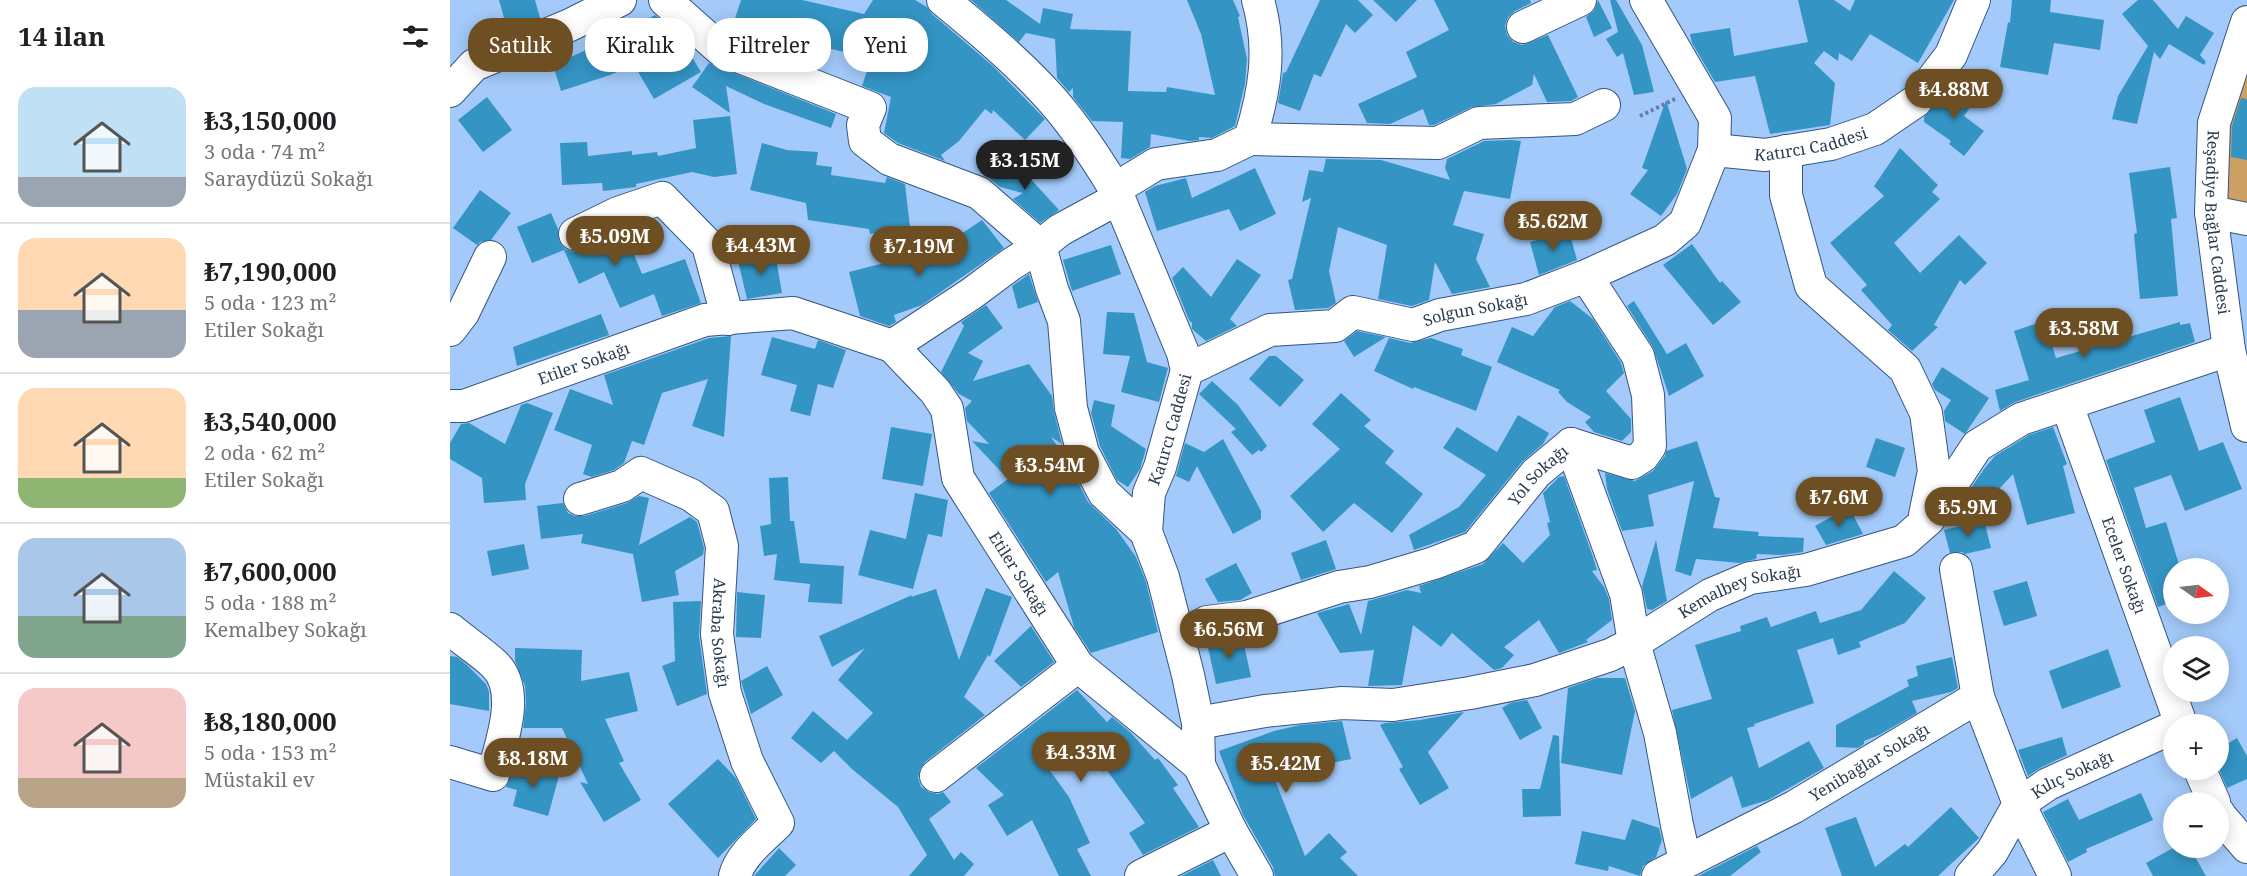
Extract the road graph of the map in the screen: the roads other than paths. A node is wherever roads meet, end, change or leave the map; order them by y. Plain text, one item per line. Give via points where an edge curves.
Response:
1 (620, 0) edge
2 (665, 0) edge
3 (943, 0) edge
4 (1258, 0) edge
5 (1580, 0) edge
6 (1646, 0) edge
7 (1974, 0) edge
8 (584, 7) edge
9 (2247, 22) edge
10 (1523, 27) dead end
11 (450, 91) edge
12 (1604, 105) dead end
13 (1250, 139) junction
14 (1714, 150) junction
15 (1786, 151) junction
16 (1117, 193) junction
17 (2211, 212) junction
18 (2247, 219) edge
19 (575, 234) dead end
20 (1040, 246) junction
21 (490, 257) dead end
22 (1586, 276) junction
23 (728, 319) junction
24 (450, 330) edge
25 (892, 346) junction
26 (2229, 350) junction
27 (1187, 370) junction
28 (2067, 405) junction
29 (450, 406) edge
30 (2247, 426) edge
31 (1571, 444) junction
32 (580, 499) dead end
33 (1922, 526) junction
34 (1146, 532) junction
35 (1956, 569) dead end
36 (450, 629) edge
37 (1179, 639) junction
38 (1634, 643) junction
39 (1078, 666) junction
40 (1978, 697) junction
41 (2174, 714) edge
42 (1198, 723) junction
43 (2163, 732) edge
44 (450, 762) edge
45 (1199, 765) junction
46 (936, 776) dead end
47 (2019, 804) junction
48 (2229, 827) edge
49 (1231, 831) junction
50 (2247, 847) edge
51 (1685, 861) junction
52 (1990, 864) edge
53 (735, 876) edge
54 (1141, 876) edge
55 (1257, 876) edge
56 (1658, 876) edge
57 (1971, 876) edge
58 (2055, 876) edge

1 - 8 street
2 - 20 street via 720,49 870,108 863,125 865,141 889,159 979,193
3 - 16 street, Katırcı Caddesi via 1042,89 1087,143
4 - 13 street via 1265,22 1267,66
5 - 10 street
6 - 14 street via 1715,118
7 - 15 street, Katırcı Caddesi via 1951,55 1917,101 1875,129 1831,144
8 - 11 street via 474,65
9 - 17 street, Reşadiye Bağlar Caddesi via 2214,123
12 - 13 street via 1575,119 1479,123 1438,142
13 - 16 street via 1217,156 1156,164
14 - 15 street, Katırcı Caddesi via 1765,154
14 - 22 street, Solgun Sokağı via 1685,223 1665,240
15 - 33 street via 1786,195 1811,286 1905,369 1926,413 1934,471
16 - 20 street
16 - 27 street, Katırcı Caddesi
17 - 18 street
17 - 26 street, Reşadiye Bağlar Caddesi
19 - 23 street via 662,198 708,246
20 - 25 street
20 - 34 street via 1064,321 1071,408 1083,453 1104,493
21 - 24 street via 463,313
22 - 27 street, Solgun Sokağı via 1526,299 1440,315 1413,325 1353,312 1335,326 1270,330
22 - 31 street via 1638,356 1648,395 1650,446 1632,463
23 - 25 street, Etiler Sokağı via 793,313
23 - 29 street, Etiler Sokağı via 705,321 464,406
25 - 39 street, Etiler Sokağı via 947,408 958,478
26 - 28 street, Kemalbey Sokağı
26 - 30 street, Reşadiye Bağlar Caddesi
27 - 34 street, Katırcı Caddesi via 1149,493
28 - 33 street, Kemalbey Sokağı via 2021,419 1977,446
28 - 41 street, Eceler Sokağı
31 - 37 street, Yol Sokağı via 1536,472 1476,547 1434,563 1339,587 1247,617 1207,622
31 - 38 street, Yol Sokağı via 1626,594
32 - 53 street, Akraba Sokağı via 622,486 640,473 691,495 713,511 722,546 717,634 725,693 747,761 778,823 752,848
33 - 38 street, Kemalbey Sokağı via 1904,541 1806,570 1750,578 1710,595
34 - 37 street, Katırcı Caddesi
35 - 40 street
36 - 44 street via 495,665 508,699 507,720 493,775
37 - 42 street, Katırcı Caddesi
38 - 42 street, Kemalbey Sokağı via 1534,680 1470,693 1393,705 1342,703 1265,711
38 - 51 street, Yol Sokağı via 1660,733
39 - 45 street, Etiler Sokağı
39 - 46 street
40 - 47 street
40 - 51 street, Yenibağlar Sokağı via 1794,807
42 - 45 street, Katırcı Caddesi
43 - 47 street, Kılıç Sokağı via 2048,784
45 - 49 street, Katırcı Caddesi
47 - 52 street, Kılıç Sokağı
47 - 58 street
48 - 50 street
49 - 54 street
49 - 55 street, Katırcı Caddesi
51 - 56 street, Yenibağlar Sokağı
52 - 57 street, Kılıç Sokağı

